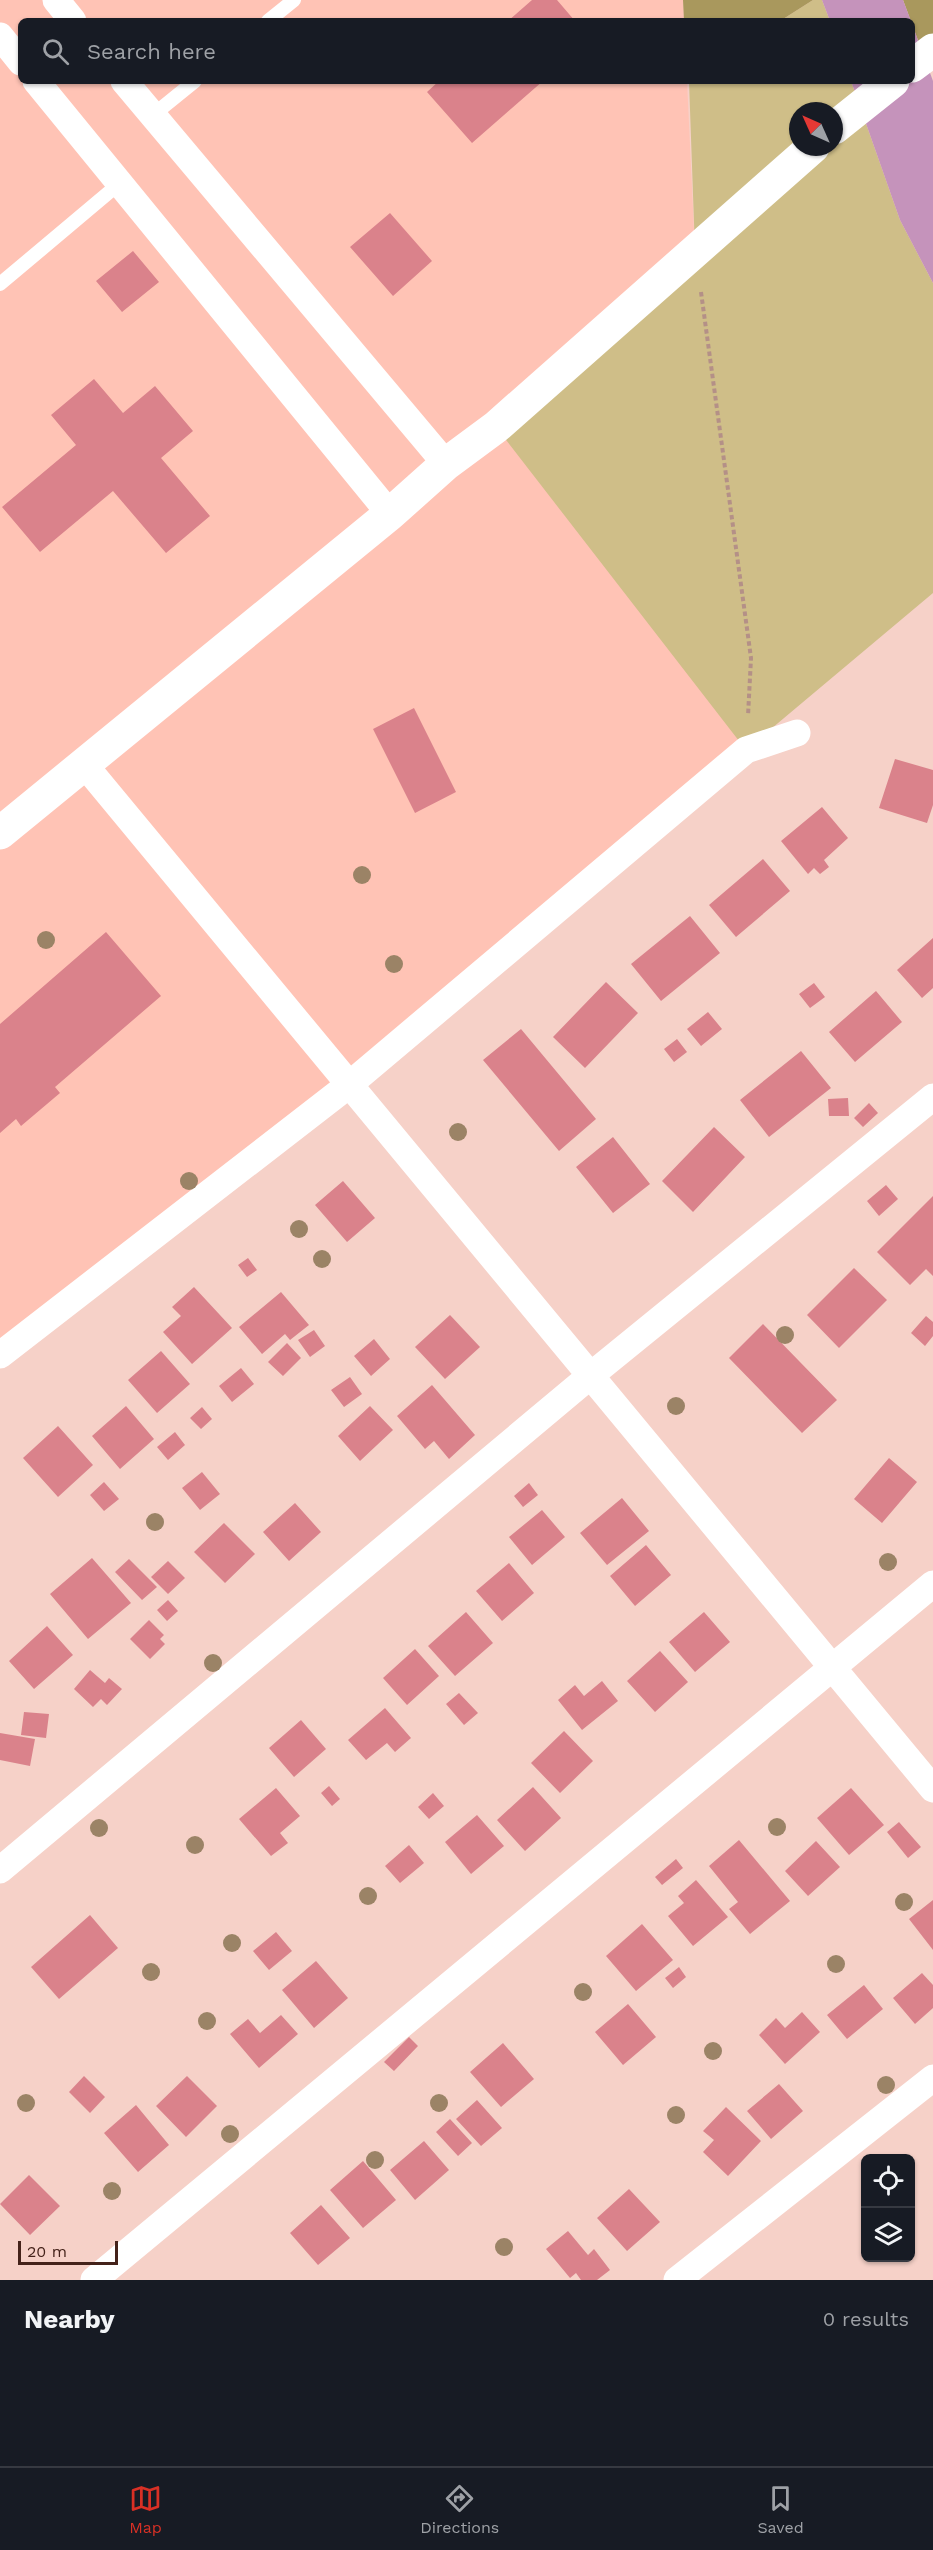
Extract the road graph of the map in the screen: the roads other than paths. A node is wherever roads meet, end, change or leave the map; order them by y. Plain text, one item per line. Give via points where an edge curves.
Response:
1 (56, 0) edge
2 (294, 0) edge
3 (71, 18) edge
4 (272, 18) edge
5 (0, 36) edge
6 (933, 50) edge
7 (18, 58) edge
8 (915, 64) edge
9 (38, 84) edge
10 (127, 84) edge
11 (191, 84) edge
12 (889, 84) edge
13 (153, 115) junction
14 (843, 121) edge
15 (802, 156) edge
16 (120, 183) junction
17 (0, 284) edge
18 (446, 464) junction
19 (390, 514) junction
20 (797, 733) dead end
21 (83, 763) junction
22 (0, 833) edge
23 (350, 1084) junction
24 (933, 1096) edge
25 (0, 1355) edge
26 (590, 1376) junction
27 (933, 1584) edge
28 (832, 1667) junction
29 (933, 1789) edge
30 (0, 1870) edge
31 (933, 2078) edge
32 (94, 2280) edge
33 (677, 2280) edge

1 - 3 street
2 - 4 lane
5 - 7 street
6 - 8 street
9 - 16 street
10 - 13 street
11 - 13 lane
12 - 14 street
13 - 18 street
15 - 18 street via 496,427
16 - 17 lane
16 - 19 street
18 - 19 street
19 - 21 street
20 - 23 street via 746,750
21 - 22 street
21 - 23 street
23 - 25 street
23 - 26 street
24 - 26 street
26 - 28 street
26 - 30 street
27 - 28 street
28 - 29 street
28 - 32 street
31 - 33 street

